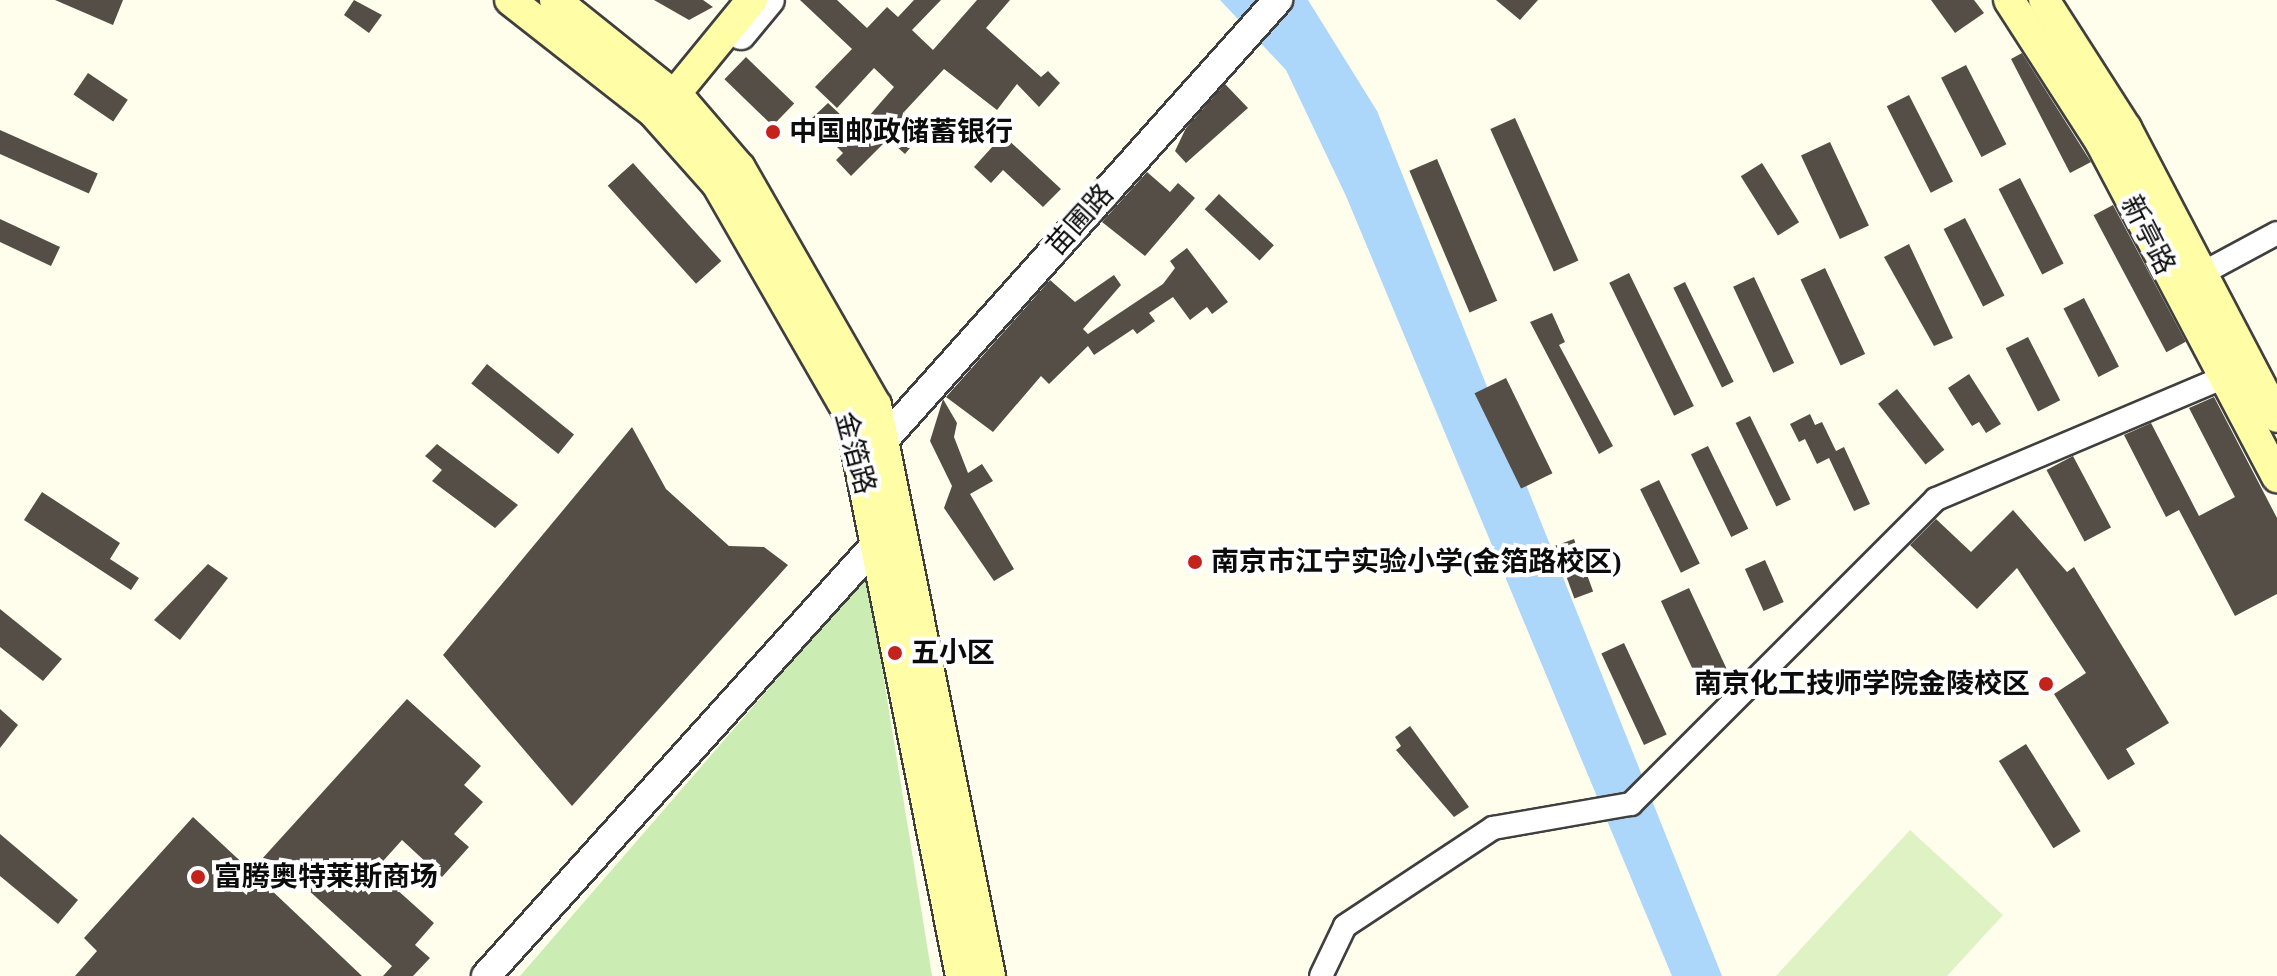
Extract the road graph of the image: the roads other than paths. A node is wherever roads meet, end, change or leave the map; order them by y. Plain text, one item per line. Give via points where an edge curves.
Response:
1 (510, 0) edge
2 (555, 0) edge
3 (752, 0) edge
4 (770, 0) edge
5 (1278, 0) edge
6 (2009, 0) edge
7 (2044, 0) edge
8 (672, 105) junction
9 (2277, 233) edge
10 (2201, 274) junction
11 (2236, 373) junction
12 (2277, 417) edge
13 (884, 440) junction
14 (2277, 477) edge
15 (877, 543) junction
16 (980, 974) edge
17 (486, 976) edge
18 (1321, 976) edge

1 - 8 main road, 金箔路
2 - 8 main road, 金箔路
3 - 8 main road
4 - 8 street
5 - 13 street, 苗圃路
6 - 11 main road, 新亭路 via 2101,143
7 - 10 main road, 新亭路 via 2126,128
8 - 13 main road, 金箔路 via 740,168 876,405
8 - 15 main road, 金箔路 via 850,415
9 - 10 street
10 - 11 main road, 新亭路
11 - 12 main road, 新亭路
11 - 14 main road, 新亭路
11 - 18 street via 1936,499 1631,804 1493,828 1345,926
13 - 16 main road, 金箔路
15 - 16 main road, 金箔路
15 - 17 street

